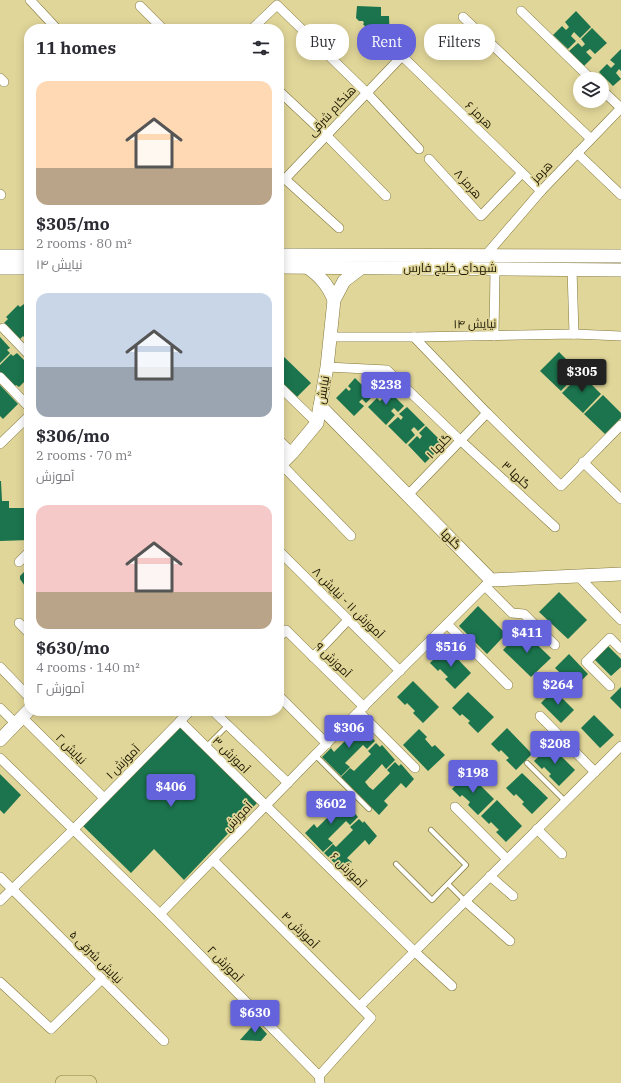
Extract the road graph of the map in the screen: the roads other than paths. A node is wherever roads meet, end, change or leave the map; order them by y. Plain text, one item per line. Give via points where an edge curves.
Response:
1 (30, 0) edge
2 (140, 6) dead end
3 (521, 11) dead end
4 (463, 17) dead end
5 (52, 24) edge
6 (158, 24) edge
7 (257, 24) edge
8 (398, 60) edge
9 (406, 60) edge
10 (584, 72) edge
11 (366, 92) junction
12 (284, 96) edge
13 (609, 97) edge
14 (621, 108) edge
15 (326, 135) junction
16 (590, 138) junction
17 (419, 148) dead end
18 (577, 153) junction
19 (429, 159) dead end
20 (522, 173) junction
21 (284, 177) edge
22 (284, 181) edge
23 (541, 191) junction
24 (621, 195) edge
25 (386, 196) dead end
26 (339, 228) dead end
27 (0, 256) edge
28 (24, 256) edge
29 (284, 256) edge
30 (485, 256) junction
31 (621, 256) edge
32 (284, 267) edge
33 (307, 267) junction
34 (0, 268) edge
35 (24, 268) edge
36 (361, 268) junction
37 (495, 269) junction
38 (572, 269) junction
39 (621, 270) edge
40 (334, 300) junction
41 (3, 328) dead end
42 (574, 334) junction
43 (494, 336) junction
44 (621, 336) edge
45 (330, 337) junction
46 (414, 338) junction
47 (24, 350) edge
48 (327, 367) junction
49 (0, 377) edge
50 (284, 391) edge
51 (24, 402) edge
52 (320, 406) junction
53 (487, 413) junction
54 (24, 421) edge
55 (317, 423) junction
56 (621, 425) edge
57 (460, 440) junction
58 (0, 444) edge
59 (284, 445) edge
60 (292, 453) junction
61 (284, 461) edge
62 (583, 462) junction
63 (284, 469) edge
64 (408, 495) junction
65 (621, 499) edge
66 (555, 528) dead end
67 (352, 536) dead end
68 (284, 556) edge
69 (24, 557) edge
70 (19, 562) dead end
71 (621, 574) edge
72 (578, 576) junction
73 (488, 583) junction
74 (348, 620) junction
75 (621, 620) edge
76 (19, 623) dead end
77 (447, 624) junction
78 (24, 628) edge
79 (284, 635) edge
80 (555, 645) dead end
81 (621, 649) edge
82 (313, 657) junction
83 (0, 667) edge
84 (400, 671) junction
85 (508, 685) dead end
86 (610, 686) dead end
87 (24, 692) edge
88 (284, 701) edge
89 (0, 708) edge
90 (361, 709) junction
91 (185, 716) edge
92 (218, 716) edge
93 (540, 716) dead end
94 (22, 717) edge
95 (180, 721) junction
96 (228, 725) junction
97 (0, 740) edge
98 (327, 744) junction
99 (621, 746) edge
100 (206, 747) junction
101 (315, 756) junction
102 (0, 758) edge
103 (527, 763) dead end
104 (415, 768) dead end
105 (595, 772) junction
106 (288, 784) junction
107 (104, 798) junction
108 (565, 801) junction
109 (266, 806) junction
110 (455, 808) dead end
111 (369, 809) dead end
112 (537, 829) junction
113 (73, 830) junction
114 (431, 830) dead end
115 (562, 854) dead end
116 (507, 859) junction
117 (213, 860) junction
118 (396, 864) dead end
119 (490, 876) junction
120 (0, 877) edge
121 (448, 884) junction
122 (12, 890) junction
123 (513, 896) dead end
124 (0, 901) edge
125 (465, 901) junction
126 (160, 914) junction
127 (510, 941) dead end
128 (414, 951) junction
129 (102, 979) junction
130 (0, 982) edge
131 (452, 986) dead end
132 (360, 1006) junction
133 (164, 1041) dead end
134 (319, 1080) edge
135 (63, 1083) edge
136 (89, 1083) edge

1 - 5 street
2 - 6 street
3 - 10 street
4 - 16 street
7 - 11 street via 277,5
8 - 11 street, هنگام شرقی
9 - 20 street, هرمز ۶
11 - 15 street, هنگام شرقی
11 - 17 street
12 - 15 street
13 - 14 street
14 - 16 street, هرمز
15 - 21 street, هنگام شرقی
15 - 25 street
16 - 18 street, هرمز
18 - 23 street, هرمز
18 - 24 street
19 - 20 street, هرمز ۸ via 481,216
20 - 23 street, هرمز ۶
22 - 26 street
23 - 30 street, هرمز
27 - 28 main road
29 - 30 main road, شهدای خلیج فارس
30 - 31 main road, شهدای خلیج فارس
32 - 33 main road, شهدای خلیج فارس
33 - 36 main road, شهدای خلیج فارس
33 - 40 main road via 325,283
34 - 35 main road
36 - 37 main road, شهدای خلیج فارس
36 - 40 main road, نیایش via 344,281
37 - 38 main road, شهدای خلیج فارس
37 - 43 street
38 - 39 main road, شهدای خلیج فارس
38 - 42 street
40 - 45 main road, نیایش
41 - 47 street
42 - 43 street, نیایش ۱۴
42 - 44 street, نیایش ۱۴
43 - 46 street, نیایش ۱۴
45 - 46 street, نیایش ۱۴
45 - 48 main road, نیایش
46 - 53 street
48 - 52 main road, نیایش
48 - 57 street, گلها ۳ via 387,370
49 - 51 street
50 - 55 street
52 - 55 main road, نیایش
52 - 64 main road, گلها
53 - 57 street, گلها ۱
53 - 62 street via 561,486
54 - 58 street
55 - 60 main road, نیایش
56 - 62 street
57 - 64 street, گلها ۱
57 - 66 street, گلها ۳
59 - 60 street
60 - 61 main road, نیایش
62 - 65 street
63 - 67 street
64 - 73 main road, گلها
68 - 74 street, آموزش ۱۱ - نیایش ۸
69 - 70 street
71 - 72 main road
72 - 73 main road
72 - 75 street
73 - 77 street, آموزش
73 - 80 street via 512,613 524,614
74 - 82 street
74 - 84 street, آموزش ۱۱ - نیایش ۸
76 - 78 street
77 - 84 street, آموزش
77 - 85 street
79 - 82 street, آموزش ۹
81 - 86 street via 610,638 586,662
82 - 90 street, آموزش ۹
83 - 87 street
84 - 90 street, آموزش
88 - 98 street
89 - 94 street, نیایش ۲
90 - 98 street, آموزش
90 - 104 street, آموزش ۹
91 - 95 street, آموزش ۱
92 - 96 street
93 - 105 street
94 - 97 main road
94 - 107 street, نیایش ۲
95 - 100 street, آموزش ۳
95 - 107 street, آموزش ۱
96 - 100 lane
96 - 106 street
98 - 101 street, آموزش
99 - 105 street
100 - 109 street, آموزش ۳
101 - 106 street, آموزش
101 - 111 lane
102 - 113 street
103 - 108 lane
105 - 108 street
106 - 109 street, آموزش
107 - 113 street, آموزش ۱
108 - 112 street
109 - 117 street, آموزش
109 - 128 street, آموزش ۶
110 - 116 street
112 - 115 street
112 - 116 street
113 - 122 street, آموزش ۱
113 - 126 street
114 - 121 lane via 466,865
116 - 119 street
117 - 126 street, آموزش
117 - 132 street, آموزش ۴
118 - 121 lane via 432,900
119 - 123 street
119 - 125 street
120 - 122 street, نیایش شرقی ۵
121 - 125 lane
122 - 124 street, آموزش ۱
122 - 129 street, نیایش شرقی ۵
125 - 127 street
125 - 128 street
126 - 134 street, آموزش ۲
128 - 131 street, آموزش ۶
128 - 132 street
129 - 130 street via 51,1029
129 - 133 street, نیایش شرقی ۵
132 - 134 street, آموزش ۴ via 371,1018
135 - 136 main road

